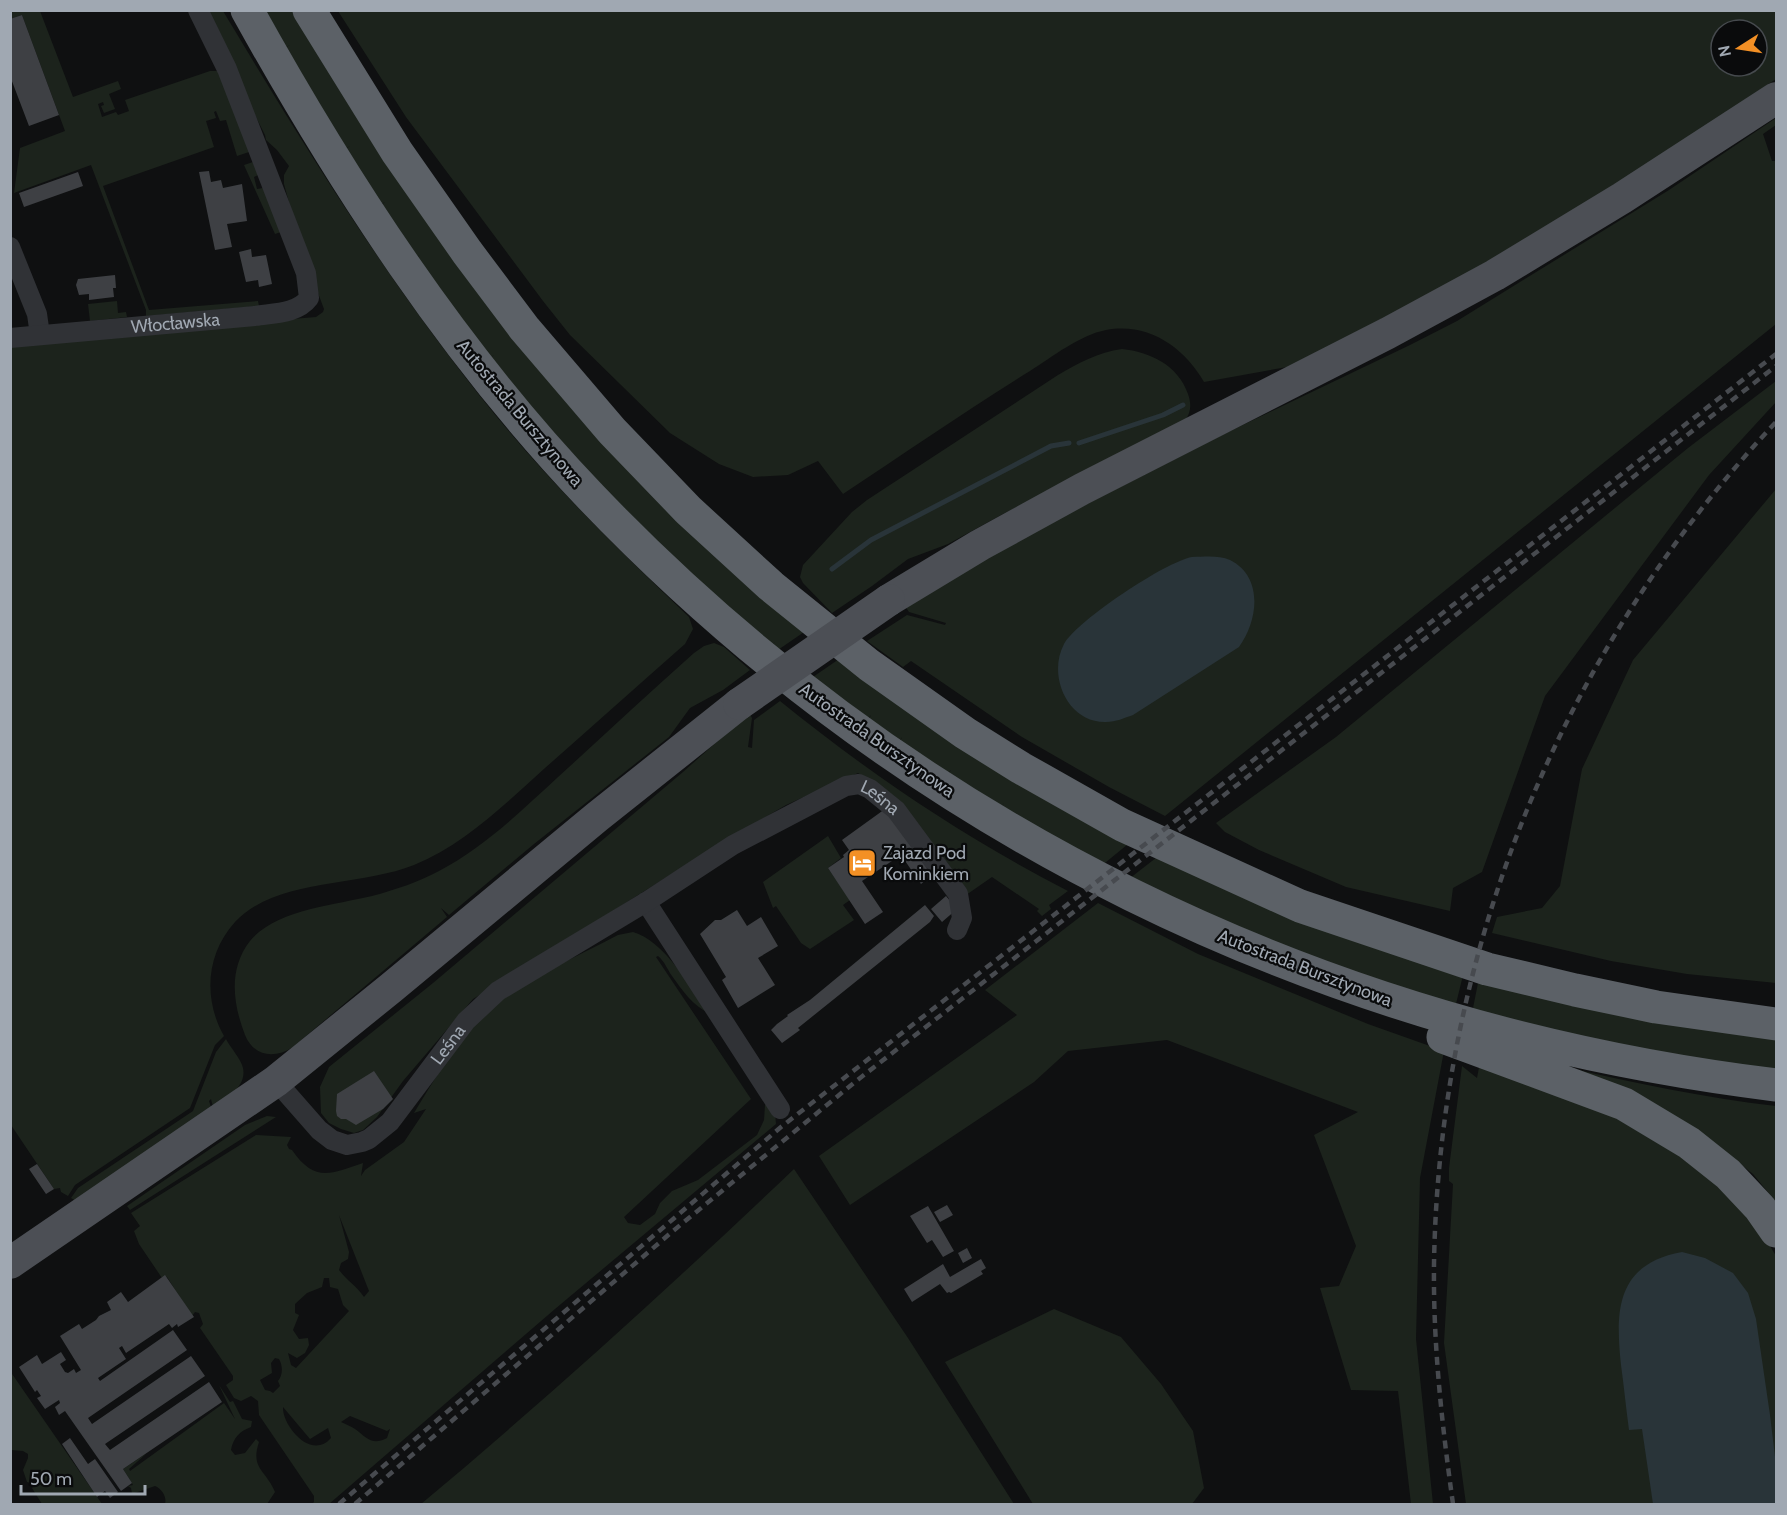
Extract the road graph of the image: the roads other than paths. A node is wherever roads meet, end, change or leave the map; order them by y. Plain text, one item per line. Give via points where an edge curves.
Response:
1 (198, 10) edge
2 (247, 10) edge
3 (309, 10) edge
4 (1776, 98) edge
5 (10, 247) edge
6 (39, 335) junction
7 (10, 338) edge
8 (646, 902) junction
9 (957, 930) dead end
10 (1296, 967) junction
11 (1776, 1024) edge
12 (276, 1081) junction
13 (1776, 1085) edge
14 (780, 1109) dead end
15 (1776, 1231) edge
16 (10, 1263) edge

1 - 6 street, Włocławska via 227,69 306,273 309,298 292,309 255,316
2 - 10 highway, Autostrada Bursztynowa via 362,203 459,340 589,495 705,607 798,686 900,760 987,816 1139,899
3 - 11 highway via 392,144 461,244 531,337 612,431 688,510 771,586 869,665 965,733 1122,825 1300,906 1487,969 1656,1006
4 - 12 main road, bridge via 1623,198 1495,275 1082,489 889,600 739,704
5 - 6 street via 37,314
6 - 7 street, Włocławska
8 - 9 street, Leśna via 753,835 846,786 860,784 896,810 951,883 958,894 962,918
8 - 12 street, Leśna via 489,999 466,1021 390,1122 362,1142 347,1145 325,1136
8 - 14 street
10 - 13 highway, Autostrada Bursztynowa via 1431,1014 1534,1042
10 - 15 highway via 1356,1004 1624,1104 1689,1143 1728,1174
12 - 16 main road

